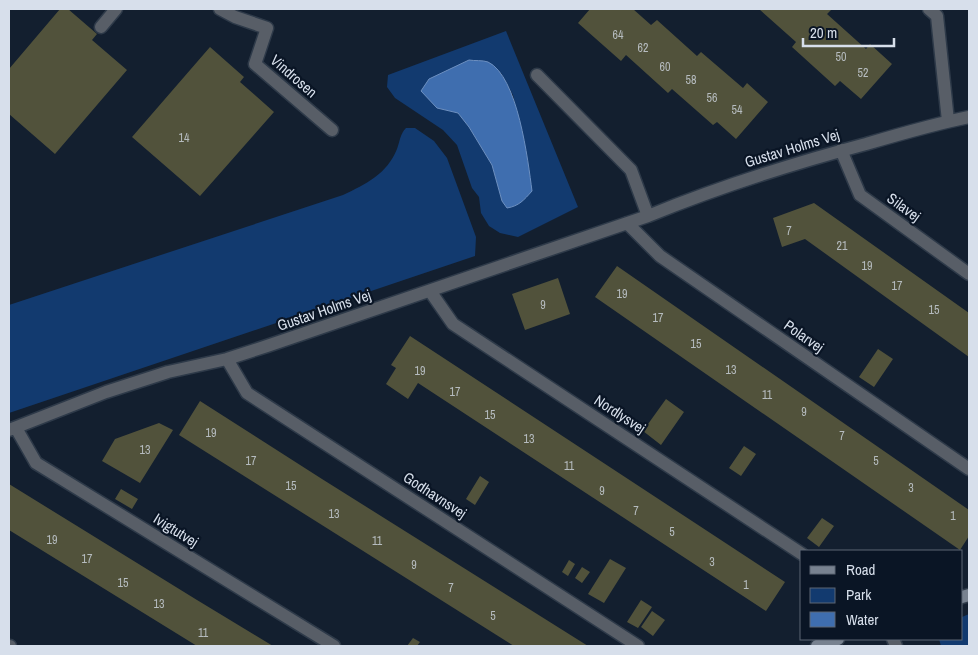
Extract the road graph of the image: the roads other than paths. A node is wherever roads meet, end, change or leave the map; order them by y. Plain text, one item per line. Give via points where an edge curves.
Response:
1 (116, 9) edge
2 (220, 9) edge
3 (930, 9) edge
4 (101, 27) dead end
5 (538, 75) dead end
6 (969, 116) edge
7 (948, 121) junction
8 (332, 130) dead end
9 (841, 150) junction
10 (648, 216) junction
11 (627, 223) junction
12 (969, 274) edge
13 (430, 292) junction
14 (227, 359) junction
15 (13, 429) edge
16 (969, 469) edge
17 (800, 553) edge
18 (835, 640) edge
19 (334, 646) edge
20 (638, 646) edge
21 (817, 646) edge

1 - 4 street
2 - 8 street, Vindrosen via 267,28 255,64
3 - 7 street via 937,16
5 - 10 street via 630,170
6 - 7 street, Gustav Holms Vej
7 - 9 street, Gustav Holms Vej
9 - 10 street, Gustav Holms Vej via 750,178
9 - 12 street, Silavej via 860,195
10 - 11 street, Gustav Holms Vej
11 - 13 street, Gustav Holms Vej
11 - 16 street, Polarvej via 660,256
13 - 14 street, Gustav Holms Vej
13 - 17 street, Nordlysvej via 454,324
14 - 15 street, Gustav Holms Vej via 121,387
14 - 20 street, Godhavnsvej via 247,394
15 - 19 street, Ivigtutvej via 36,463
18 - 21 street

